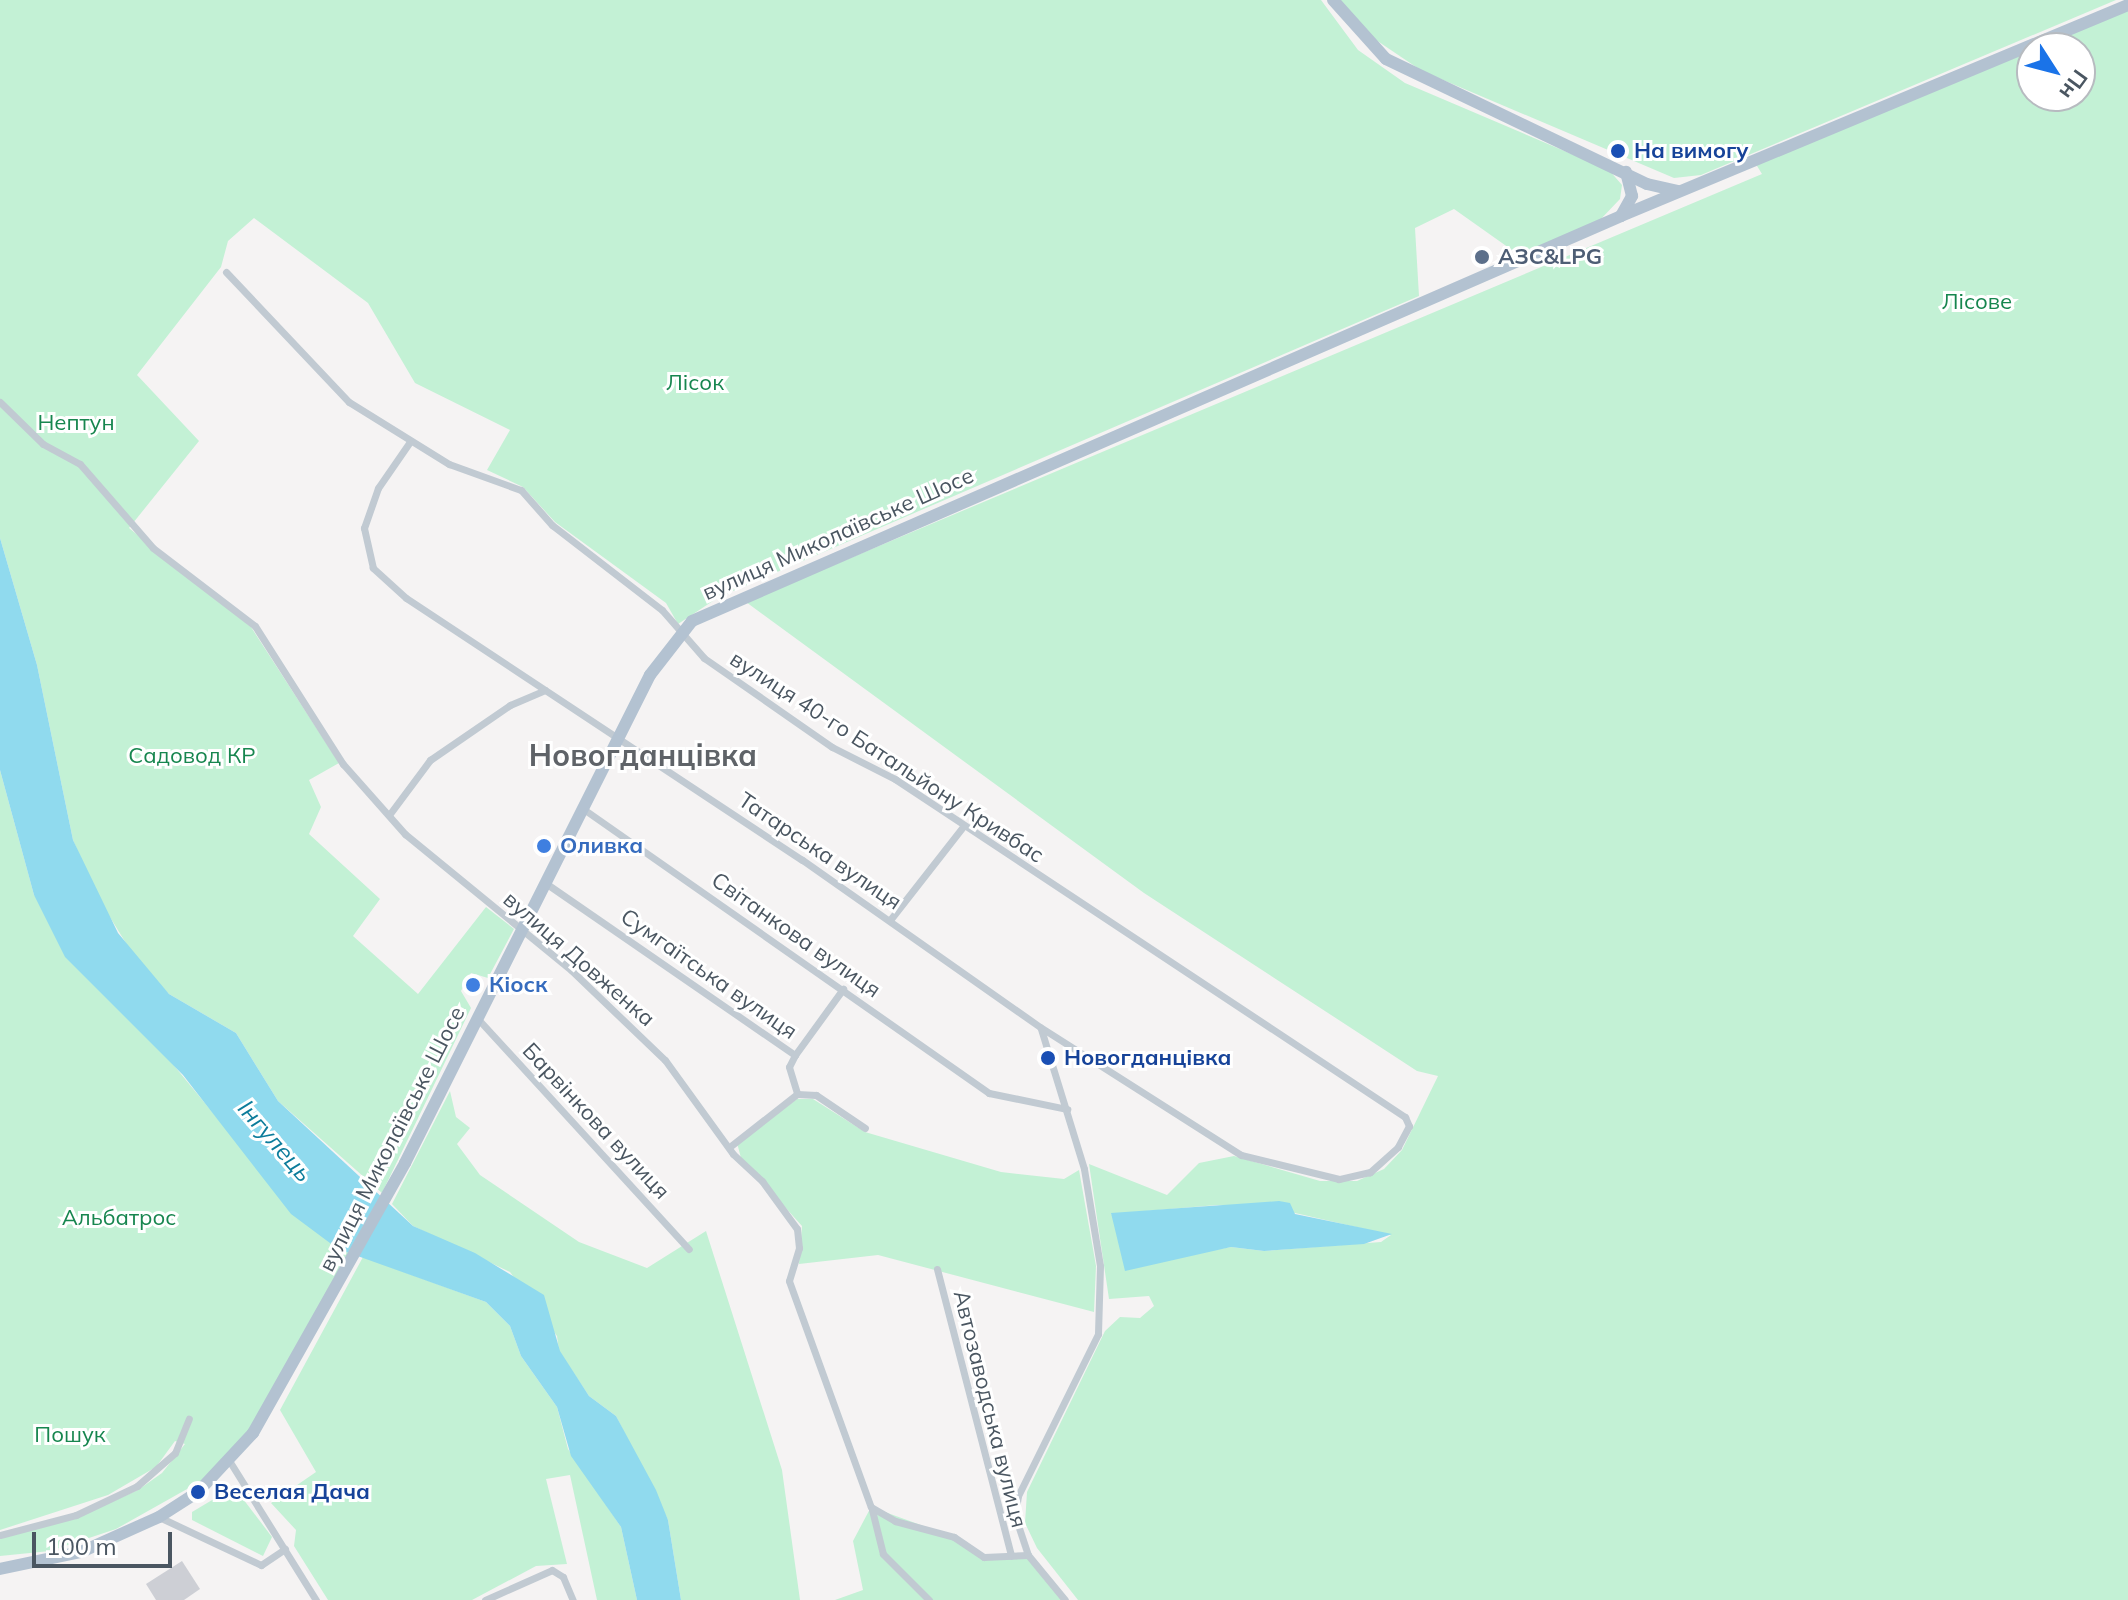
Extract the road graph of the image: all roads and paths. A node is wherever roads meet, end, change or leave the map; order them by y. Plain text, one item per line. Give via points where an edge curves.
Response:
1 (1333, 0) edge
2 (2128, 5) edge
3 (1626, 172) junction
4 (1681, 191) junction
5 (1621, 216) junction
6 (226, 272) dead end
7 (0, 402) edge
8 (409, 443) junction
9 (681, 632) junction
10 (545, 690) junction
11 (618, 737) junction
12 (582, 808) junction
13 (389, 815) junction
14 (962, 828) junction
15 (544, 882) junction
16 (890, 920) junction
17 (521, 929) junction
18 (843, 989) junction
19 (476, 1017) junction
20 (1040, 1027) junction
21 (795, 1055) junction
22 (797, 1094) junction
23 (1067, 1109) junction
24 (865, 1128) dead end
25 (732, 1145) junction
26 (1383, 1165) joint
27 (689, 1249) dead end
28 (937, 1269) dead end
29 (189, 1419) dead end
30 (230, 1462) junction
31 (871, 1507) junction
32 (159, 1517) junction
33 (0, 1535) edge
34 (285, 1549) junction
35 (1028, 1555) junction
36 (1011, 1556) junction
37 (0, 1569) edge
38 (316, 1600) edge
39 (485, 1600) edge
40 (573, 1600) edge
41 (929, 1600) edge
42 (1065, 1600) edge

1 - 3 main road via 1386,59
2 - 4 main road, вулиця Миколаївське Шосе
3 - 4 main road
3 - 5 main road via 1632,196
4 - 5 main road, вулиця Миколаївське Шосе
5 - 9 main road, вулиця Миколаївське Шосе via 724,602
6 - 8 street, вулиця 40-го Батальйону Кривбас via 349,402
7 - 13 street, вулиця Довженка via 43,444 80,464 153,548 255,626 343,764
8 - 9 street, вулиця 40-го Батальйону Кривбас via 521,490 552,525 624,576
8 - 10 street, Татарська вулиця via 378,488 364,528 373,568 406,598
9 - 11 main road, вулиця Миколаївське Шосе
9 - 14 street, вулиця 40-го Батальйону Кривбас via 704,658 819,738 895,779
10 - 11 street, Татарська вулиця
10 - 13 street via 510,705 430,760
11 - 12 main road, вулиця Миколаївське Шосе
11 - 16 street, Татарська вулиця
12 - 15 main road, вулиця Миколаївське Шосе
12 - 18 street, Світанкова вулиця
13 - 17 street, вулиця Довженка via 422,850
14 - 16 street
14 - 26 street, вулиця 40-го Батальйону Кривбас via 1405,1117 1404,1137
15 - 17 main road, вулиця Миколаївське Шосе
15 - 21 street, Сумгаїтська вулиця
16 - 20 street, Татарська вулиця
17 - 19 main road, вулиця Миколаївське Шосе
17 - 25 street, вулиця Довженка via 665,1060
18 - 21 street
18 - 23 street, Світанкова вулиця via 989,1093
19 - 27 street, Барвінкова вулиця
19 - 30 main road, вулиця Миколаївське Шосе via 342,1283 275,1402
20 - 23 street
20 - 26 street, Татарська вулиця via 1241,1155 1339,1179
21 - 22 street, Сумгаїтська вулиця via 789,1067
22 - 24 street via 816,1095
22 - 25 street
23 - 35 street via 1084,1169 1101,1295 1098,1334 1018,1496 1015,1516
25 - 31 street, вулиця Довженка via 797,1229 799,1248 789,1281
28 - 36 street, Автозаводська вулиця
29 - 33 street via 175,1453 137,1486 76,1515
30 - 32 main road, вулиця Миколаївське Шосе
30 - 34 street
31 - 36 street via 895,1521 954,1537 984,1557
31 - 41 street, вулиця Довженка via 883,1554
32 - 34 street via 261,1565
32 - 37 main road, вулиця Миколаївське Шосе via 81,1552
34 - 38 street
35 - 36 street
35 - 42 street
39 - 40 street via 541,1572 559,1573

